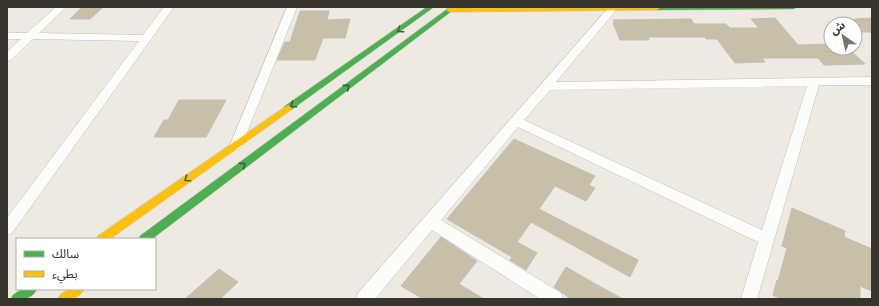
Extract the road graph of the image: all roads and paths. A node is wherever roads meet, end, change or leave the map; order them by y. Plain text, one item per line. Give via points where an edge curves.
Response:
1 (61, 7) edge
2 (169, 7) edge
3 (292, 7) edge
4 (431, 7) edge
5 (794, 7) edge
6 (451, 9) edge
7 (612, 9) junction
8 (7, 36) edge
9 (30, 37) junction
10 (146, 38) junction
11 (7, 58) edge
12 (872, 81) edge
13 (814, 82) junction
14 (546, 86) junction
15 (516, 121) junction
16 (236, 145) junction
17 (430, 221) junction
18 (7, 229) edge
19 (103, 238) edge
20 (145, 238) edge
21 (767, 239) junction
22 (30, 290) edge
23 (77, 290) edge
24 (17, 299) edge
25 (64, 299) edge
26 (364, 299) edge
27 (555, 299) edge
28 (749, 299) edge

1 - 9 street
2 - 10 street
3 - 16 street
4 -> 16 street
5 - 7 street
6 - 7 street
20 -> 6 street
7 - 14 street
8 - 9 street
9 - 10 street
9 - 11 street
10 - 18 street
12 - 13 street
13 - 14 street
13 - 21 street
14 - 15 street
15 - 17 street
15 - 21 street
16 -> 19 street
17 - 26 street
17 - 27 street
21 - 28 street
22 - 24 street
23 - 25 street

